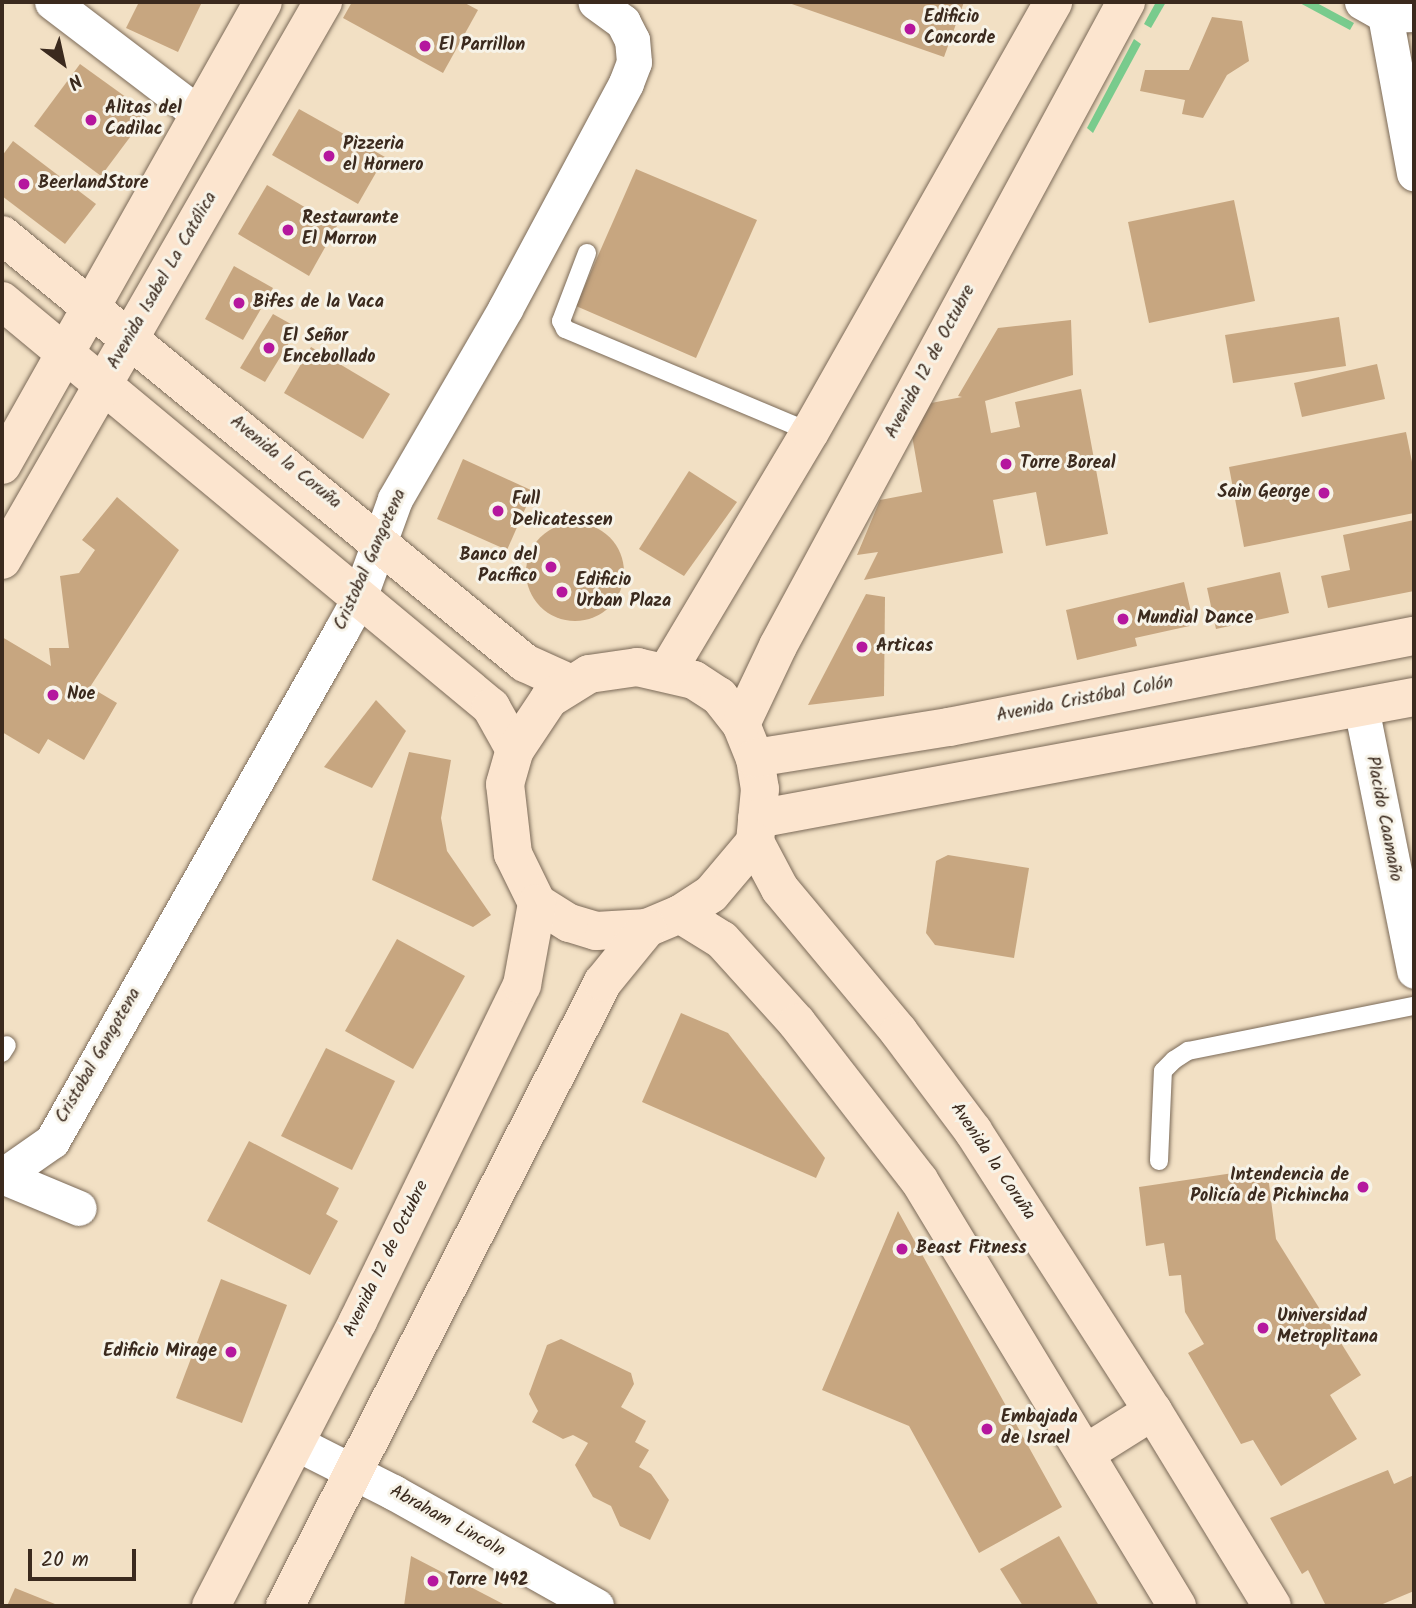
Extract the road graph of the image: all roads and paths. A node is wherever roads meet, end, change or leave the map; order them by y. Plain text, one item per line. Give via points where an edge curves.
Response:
1 (52, 2) edge
2 (263, 2) edge
3 (323, 2) edge
4 (595, 2) edge
5 (1053, 2) edge
6 (1126, 2) edge
7 (1387, 10) edge
8 (199, 114) junction
9 (1414, 173) edge
10 (2, 235) edge
11 (587, 253) dead end
12 (2, 301) edge
13 (90, 308) junction
14 (132, 339) junction
15 (64, 355) junction
16 (102, 384) junction
17 (810, 432) junction
18 (2, 465) edge
19 (379, 539) junction
20 (2, 560) edge
21 (359, 598) junction
22 (1414, 636) edge
23 (668, 670) junction
24 (571, 684) junction
25 (1414, 697) edge
26 (1361, 707) junction
27 (748, 741) junction
28 (515, 750) junction
29 (756, 830) junction
30 (537, 903) junction
31 (664, 921) junction
32 (1414, 971) edge
33 (1414, 1006) edge
34 (1159, 1161) dead end
35 (2, 1176) edge
36 (79, 1208) dead end
37 (1153, 1410) junction
38 (296, 1443) junction
39 (1086, 1452) junction
40 (352, 1470) junction
41 (211, 1606) edge
42 (285, 1606) edge
43 (596, 1606) edge
44 (1177, 1606) edge
45 (1272, 1606) edge

1 - 8 street
2 - 8 main road
3 - 14 main road, Avenida Isabel La Católica
4 - 19 street, Cristobal Gangotena via 623,22 632,40 634,62 626,83 511,298 395,499
5 - 17 main road
6 - 27 main road, Avenida 12 de Octubre via 778,646
7 - 9 street
8 - 13 main road
10 - 13 main road, Avenida la Coruña
11 - 17 lane via 561,321 565,329
12 - 15 main road
13 - 14 main road, Avenida la Coruña
13 - 15 main road
14 - 16 main road, Avenida Isabel La Católica
14 - 19 main road, Avenida la Coruña
15 - 16 main road
15 - 18 main road
16 - 20 main road, Avenida Isabel La Católica
16 - 21 main road
17 - 23 main road
19 - 21 street, Cristobal Gangotena
19 - 24 main road, Avenida la Coruña via 525,663
21 - 28 main road via 491,707
21 - 35 street, Cristobal Gangotena via 52,1141
22 - 27 main road, Avenida Cristóbal Colón via 949,727
23 - 24 main road via 609,668
23 - 27 main road via 719,696
24 - 28 main road via 549,699
25 - 26 main road
26 - 29 main road
26 - 32 street, Placido Caamaño
27 - 29 main road via 760,789
28 - 30 main road via 505,784 506,814 513,854
29 - 31 main road via 711,894
29 - 37 main road, Avenida la Coruña via 780,889 899,1032 973,1131
30 - 31 main road via 569,923 596,930
30 - 38 main road, Avenida 12 de Octubre via 522,985
31 - 39 main road via 722,940 797,1023 896,1149 962,1247
31 - 40 main road via 603,982
33 - 34 lane via 1181,1055 1163,1071
35 - 36 street
37 - 39 main road
37 - 45 main road, Avenida la Coruña
38 - 40 street, Abraham Lincoln
38 - 41 main road, Avenida 12 de Octubre
39 - 44 main road
40 - 42 main road
40 - 43 street, Abraham Lincoln

